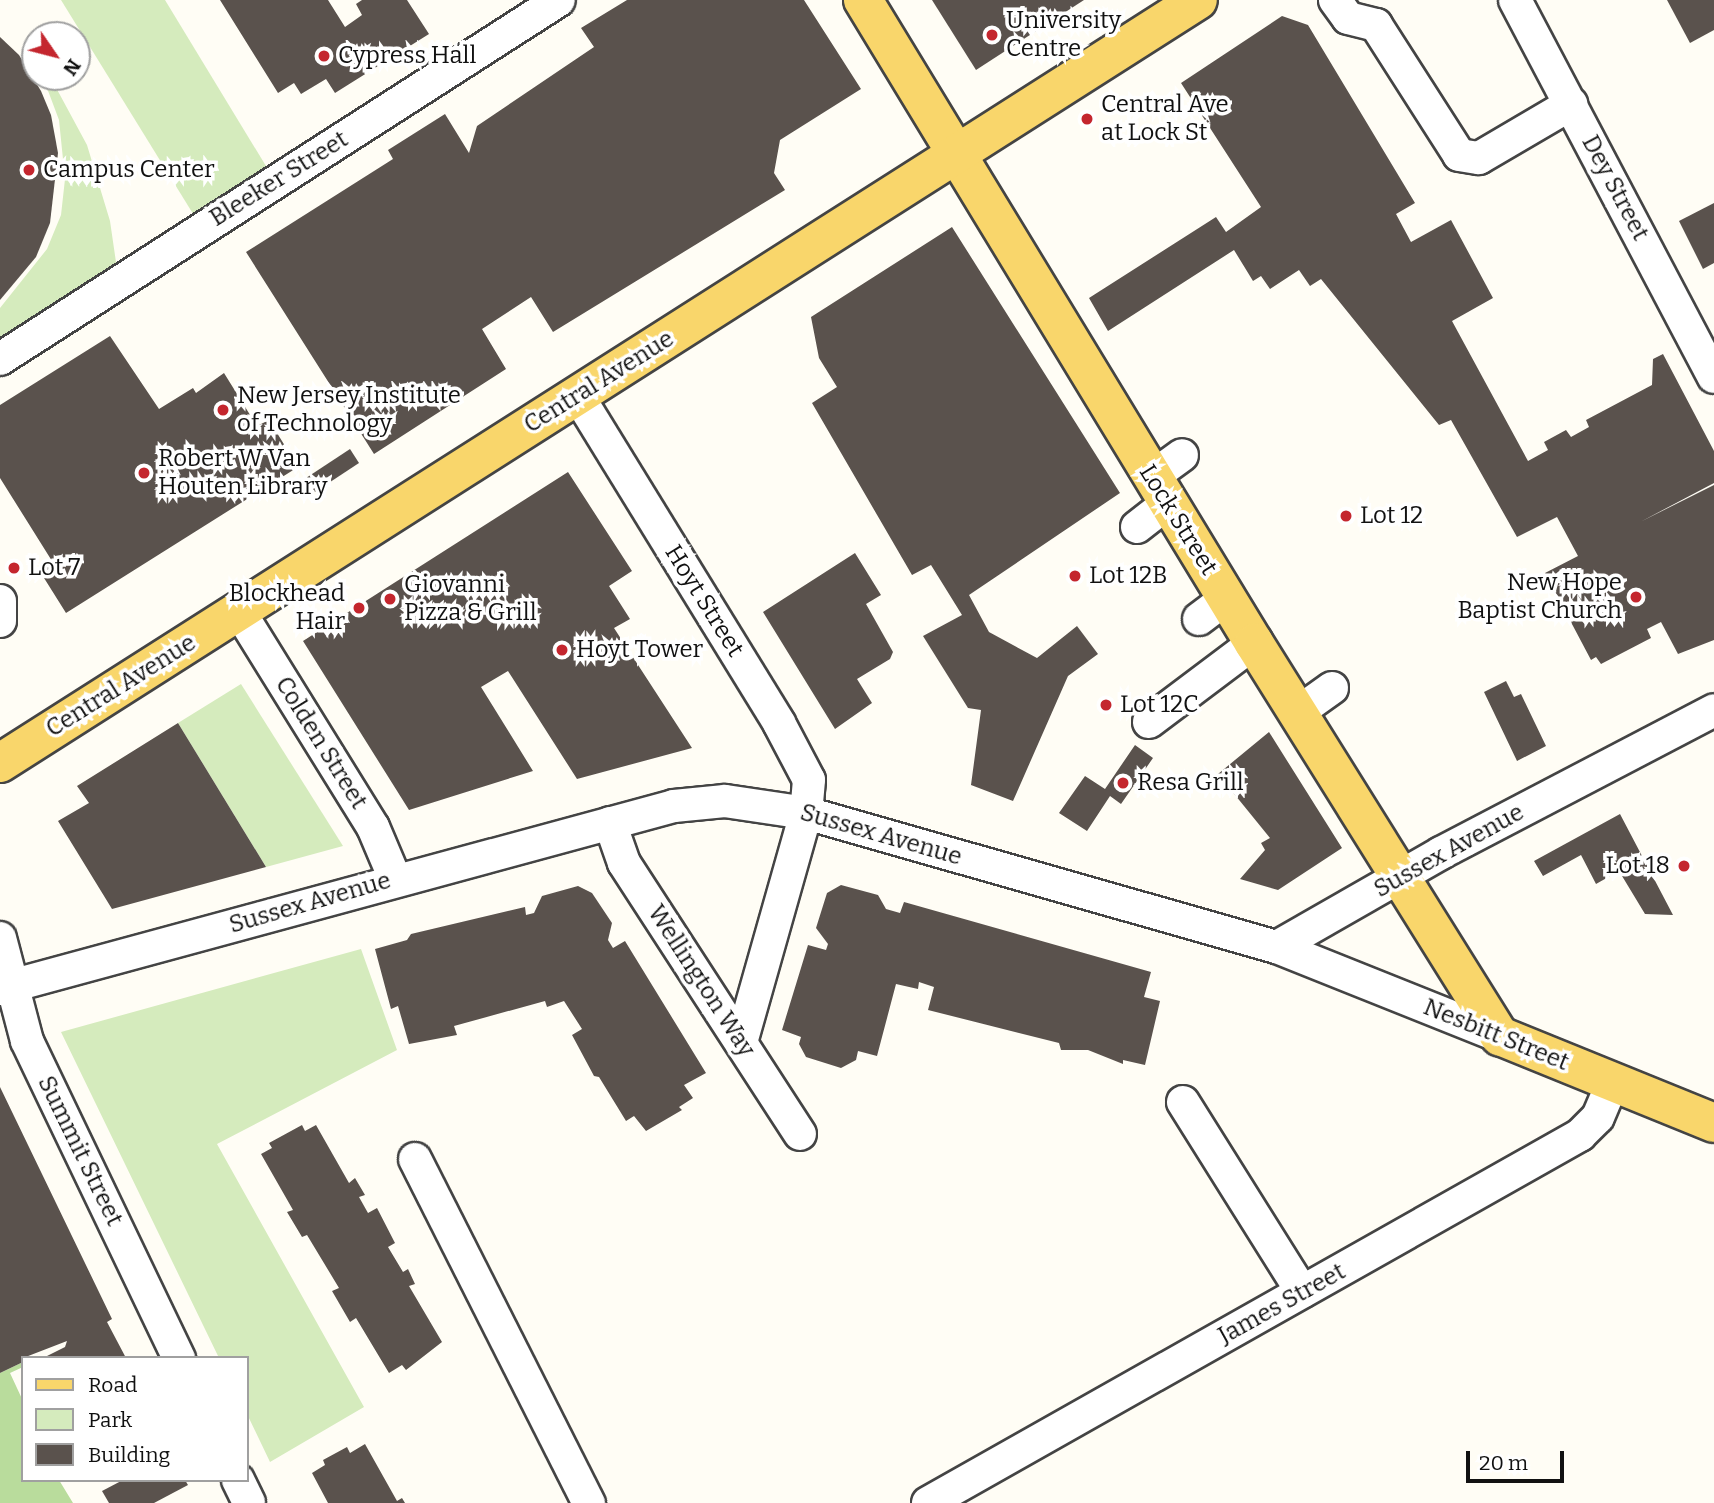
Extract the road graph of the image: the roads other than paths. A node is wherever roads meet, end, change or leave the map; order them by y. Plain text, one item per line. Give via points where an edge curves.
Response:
1 (559, 0) edge
2 (863, 0) edge
3 (1198, 0) edge
4 (1335, 0) edge
5 (1515, 0) edge
6 (1571, 104) junction
7 (958, 154) junction
8 (0, 359) edge
9 (1714, 377) edge
10 (578, 396) junction
11 (1167, 478) junction
12 (1137, 527) dead end
13 (0, 601) edge
14 (239, 611) junction
15 (0, 621) edge
16 (1254, 643) junction
17 (1332, 688) dead end
18 (1714, 710) edge
19 (1297, 713) junction
20 (1149, 722) dead end
21 (0, 763) edge
22 (806, 813) junction
23 (610, 823) junction
24 (1399, 877) junction
25 (395, 879) junction
26 (0, 938) edge
27 (1277, 947) junction
28 (7, 987) edge
29 (1500, 1035) junction
30 (741, 1042) junction
31 (1613, 1083) junction
32 (1182, 1102) dead end
33 (1714, 1123) edge
34 (800, 1134) dead end
35 (415, 1159) dead end
36 (1302, 1292) junction
37 (178, 1356) edge
38 (239, 1482) edge
39 (249, 1503) edge
40 (589, 1503) edge
41 (928, 1503) edge

1 - 8 street, Bleeker Street
2 - 7 main road, Lock Street
3 - 7 main road, Central Avenue
4 - 6 street via 1348,18 1376,25 1459,155 1479,159
5 - 6 street, Dey Street
6 - 9 street, Dey Street
7 - 10 main road, Central Avenue
7 - 11 main road, Lock Street
10 - 14 main road, Central Avenue
10 - 22 street, Hoyt Street via 804,765 810,793
11 - 12 street
11 - 16 main road, Lock Street via 1213,608
13 - 15 street
14 - 21 main road, Central Avenue
14 - 25 street, Colden Street via 373,827
16 - 19 main road, Lock Street
16 - 20 street
17 - 19 street
18 - 24 street, Sussex Avenue
19 - 24 main road, Lock Street
22 - 23 street, Sussex Avenue via 717,802 674,806
22 - 27 street, Sussex Avenue
22 - 30 street, Hoyt Street
23 - 25 street, Sussex Avenue
23 - 30 street, Wellington Way via 624,863
24 - 27 street, Sussex Avenue
24 - 29 main road, Lock Street
25 - 28 street, Sussex Avenue
26 - 28 street, Summit Street
27 - 29 street, Nesbitt Street
28 - 37 street, Summit Street via 27,1041
29 - 31 main road, Nesbitt Street
30 - 34 street, Wellington Way
31 - 33 main road, Nesbitt Street
31 - 36 street, James Street via 1598,1117 1580,1135
32 - 36 street
35 - 40 street
36 - 41 street, James Street
38 - 39 street

